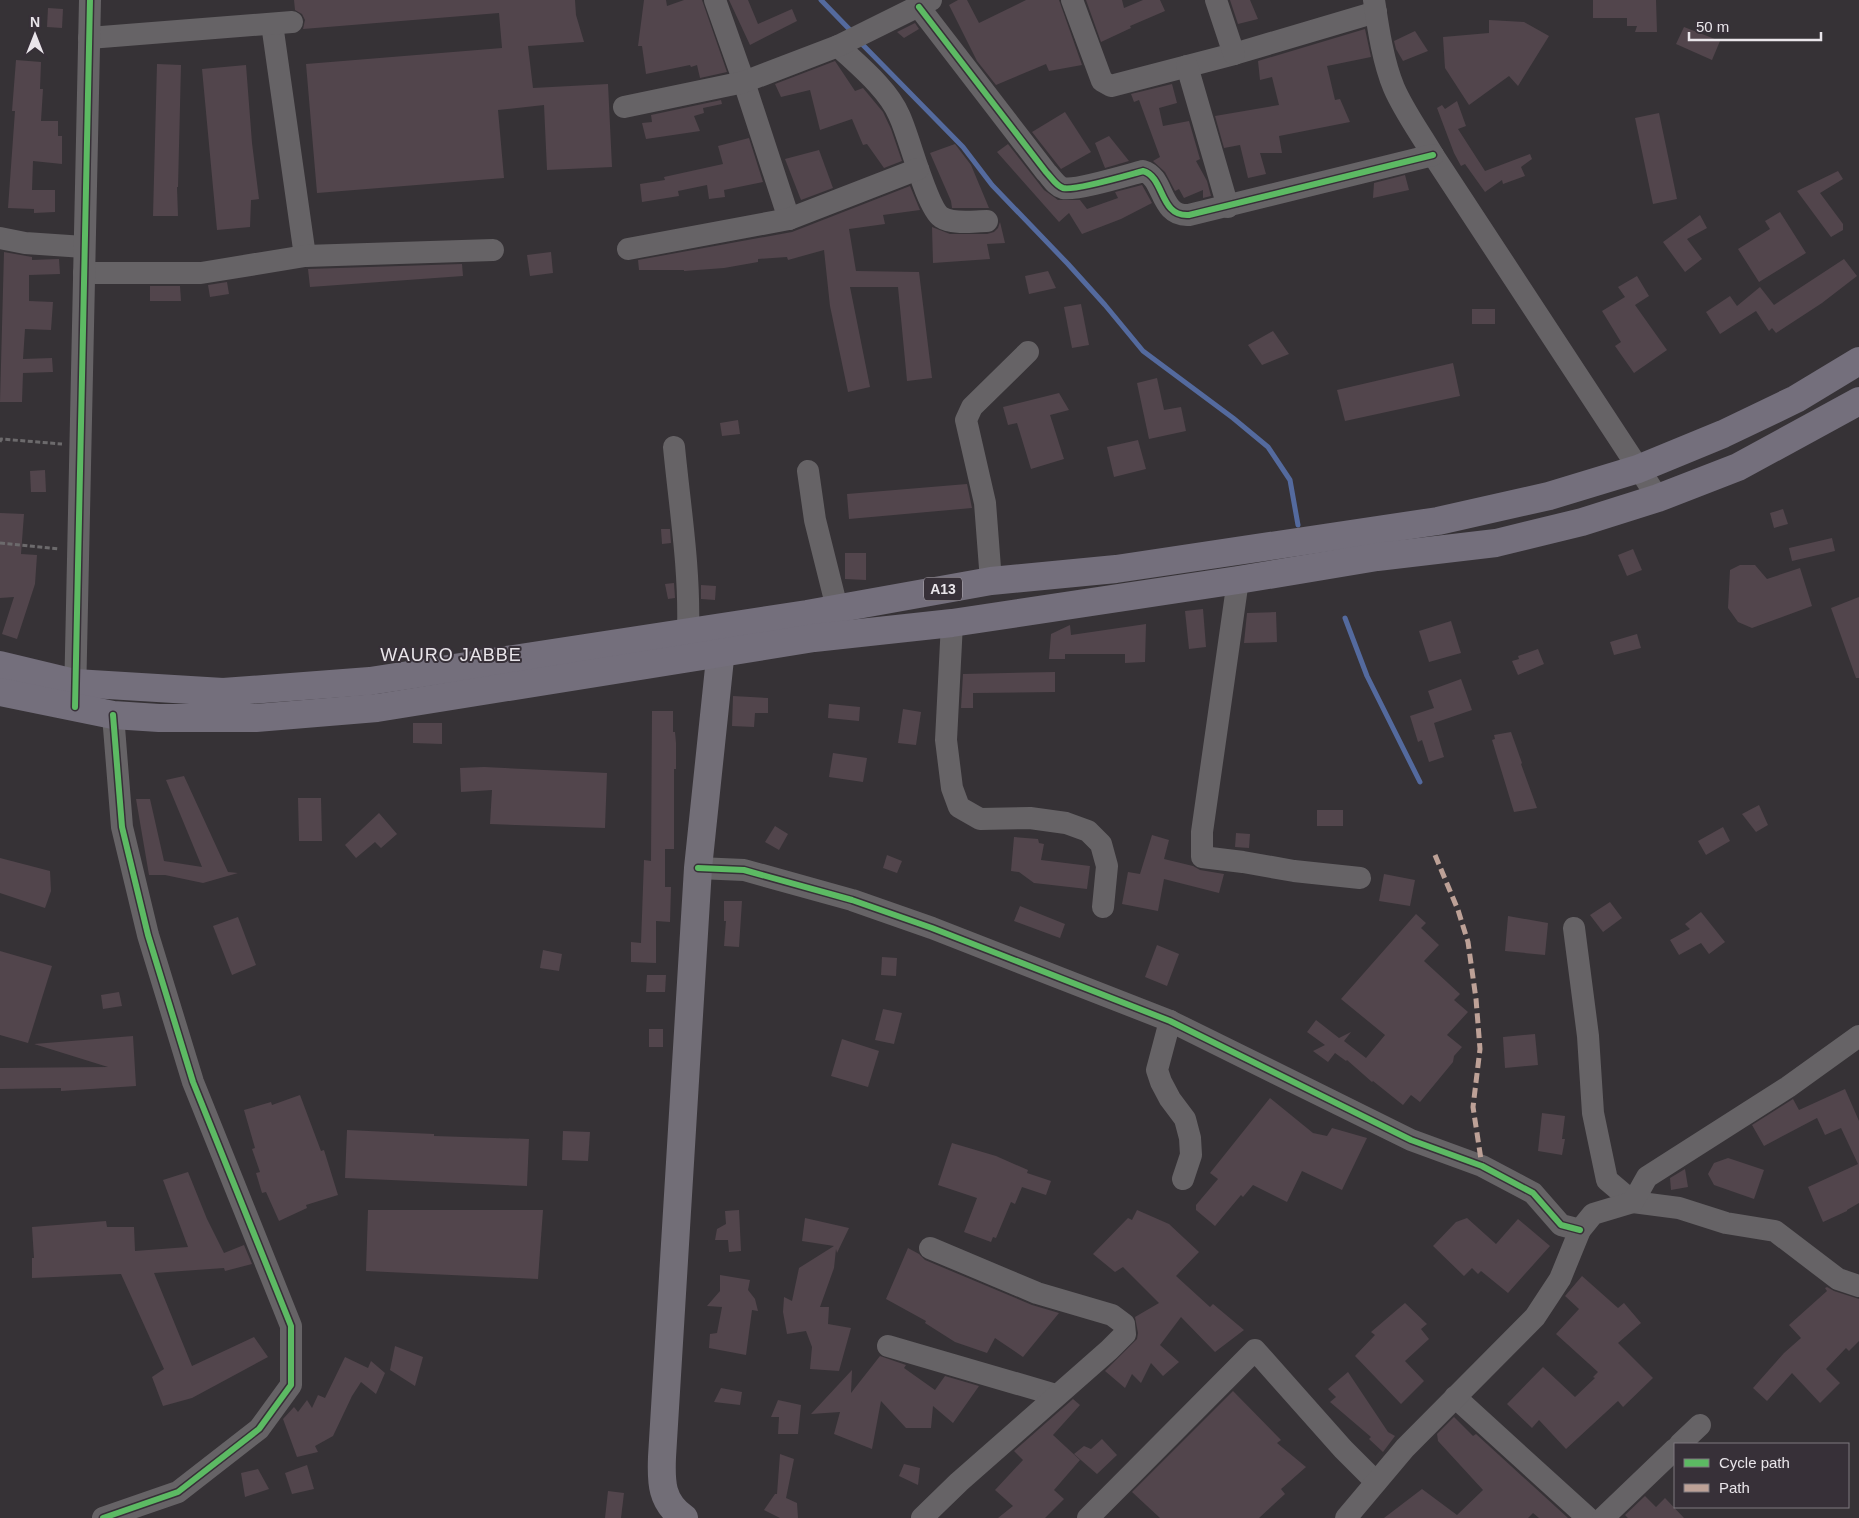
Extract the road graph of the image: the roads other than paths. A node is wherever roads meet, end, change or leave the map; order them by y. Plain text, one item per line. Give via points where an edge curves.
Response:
1 (90, 0) edge
2 (715, 0) edge
3 (1072, 0) edge
4 (1216, 0) edge
5 (925, 3) edge
6 (1375, 6) edge
7 (89, 38) junction
8 (838, 46) junction
9 (1234, 54) junction
10 (1188, 66) junction
11 (744, 82) junction
12 (624, 107) dead end
13 (1433, 156) junction
14 (918, 169) junction
15 (1228, 206) junction
16 (789, 219) junction
17 (987, 221) dead end
18 (0, 239) edge
19 (84, 247) junction
20 (628, 249) dead end
21 (493, 250) dead end
22 (305, 256) junction
23 (84, 273) junction
24 (1028, 352) dead end
25 (1859, 361) edge
26 (1859, 401) edge
27 (674, 447) dead end
28 (1638, 468) junction
29 (808, 472) dead end
30 (1658, 498) junction
31 (1238, 580) junction
32 (991, 581) junction
33 (837, 608) junction
34 (952, 623) junction
35 (688, 631) junction
36 (722, 640) junction
37 (0, 665) edge
38 (0, 692) edge
39 (75, 695) junction
40 (113, 715) junction
41 (698, 868) junction
42 (1360, 878) dead end
43 (1102, 907) dead end
44 (1574, 928) dead end
45 (1170, 1021) junction
46 (1859, 1036) edge
47 (1183, 1179) dead end
48 (1633, 1202) junction
49 (1580, 1230) junction
50 (930, 1248) dead end
51 (1859, 1286) edge
52 (888, 1346) dead end
53 (1056, 1395) junction
54 (1455, 1398) junction
55 (1700, 1425) dead end
56 (1681, 1443) edge
57 (1674, 1450) edge
58 (1376, 1482) junction
59 (663, 1507) edge
60 (103, 1518) edge
61 (684, 1518) edge
62 (922, 1518) edge
63 (1088, 1518) edge
64 (1346, 1518) edge
65 (1588, 1518) edge
66 (1603, 1518) edge

1 - 7 street
2 - 11 street
3 - 10 street via 1102,82 1106,85
4 - 9 street
5 - 8 street
5 - 15 street via 1058,185 1076,188 1143,171 1151,175 1177,214 1189,215
6 - 9 street
6 - 13 street via 1394,87
7 - 19 street
7 - 22 street via 282,23
8 - 11 street
8 - 14 street via 860,66 899,113
9 - 10 street
10 - 15 street
11 - 12 street
11 - 16 street
13 - 15 street
13 - 28 street
14 - 16 street
14 - 17 street via 941,217 956,222
16 - 20 street
18 - 19 street
19 - 23 street
21 - 22 street
22 - 23 street via 201,273
23 - 39 street
24 - 32 street via 972,407 966,420 985,504
25 - 28 highway, A13 via 1796,399 1723,434
26 - 30 highway, A13 via 1738,467
27 - 35 street via 686,547
28 - 30 street
28 - 32 highway, A13 via 1549,496 1438,521 1116,569
29 - 33 street via 815,520
30 - 31 highway, A13 via 1582,522 1496,542 1377,557
31 - 34 highway, A13
31 - 42 street via 1202,832 1202,857
32 - 33 highway, A13
33 - 36 highway, A13
34 - 36 highway, A13 via 814,638
34 - 43 street via 946,740 952,788 959,806 980,819 1030,818 1066,823 1088,831 1101,844 1107,866
35 - 36 highway, A13
35 - 39 highway, A13 via 370,681 223,692
36 - 40 highway, A13 via 377,708 256,718
36 - 41 main road
37 - 39 highway, A13
38 - 39 highway, A13
39 - 40 highway, A13
40 - 60 street via 122,827 148,935 193,1082 292,1326 292,1385 259,1429 178,1492
41 - 45 street via 744,870 852,900
41 - 59 main road via 662,1457
44 - 48 street via 1588,1036 1593,1113 1607,1180
45 - 47 street via 1157,1070 1165,1091 1185,1119 1190,1138 1191,1155
45 - 49 street via 1411,1140 1482,1166 1533,1193 1561,1225
46 - 48 street via 1780,1092 1647,1177
48 - 49 street via 1593,1214
48 - 51 street via 1679,1208 1726,1223 1775,1231 1838,1279
49 - 54 street via 1560,1279 1535,1317
50 - 53 street via 1038,1293 1112,1315 1124,1324 1125,1334
52 - 53 street
53 - 62 street
54 - 58 street
54 - 65 street
55 - 56 street
57 - 66 street
58 - 63 street via 1254,1350
58 - 64 street
59 - 61 main road

